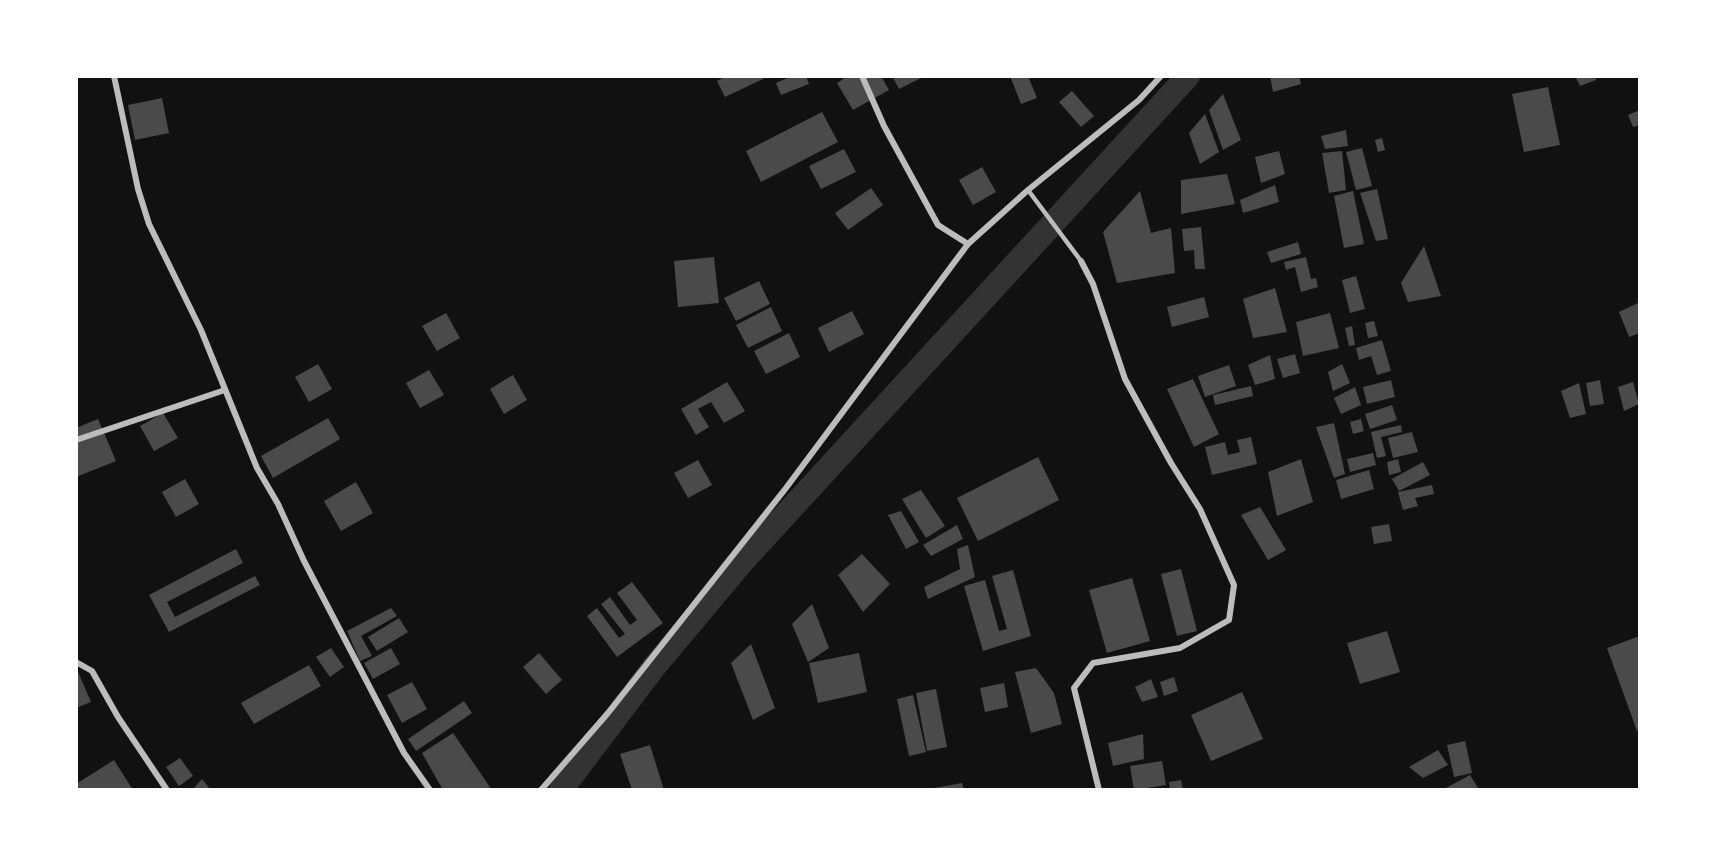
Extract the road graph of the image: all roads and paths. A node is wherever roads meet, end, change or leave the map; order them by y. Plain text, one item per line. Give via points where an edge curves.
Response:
1 (114, 76) edge
2 (862, 76) edge
3 (1161, 76) edge
4 (1028, 190) junction
5 (968, 244) junction
6 (1081, 261) joint
7 (225, 390) junction
8 (76, 440) edge
9 (76, 662) edge
10 (168, 789) edge
11 (430, 789) edge
12 (541, 789) edge
13 (1099, 789) edge

1 - 7 street via 149,224 201,330
2 - 5 street via 884,126 938,225
3 - 4 street via 1139,100
4 - 5 street
4 - 6 lane
5 - 12 street via 779,497 608,714
6 - 13 street via 1093,284 1125,379 1200,509 1234,585 1229,620 1180,648 1093,663 1074,688
7 - 8 street
7 - 11 street via 257,468 319,590 404,753
9 - 10 street via 92,671 118,717

